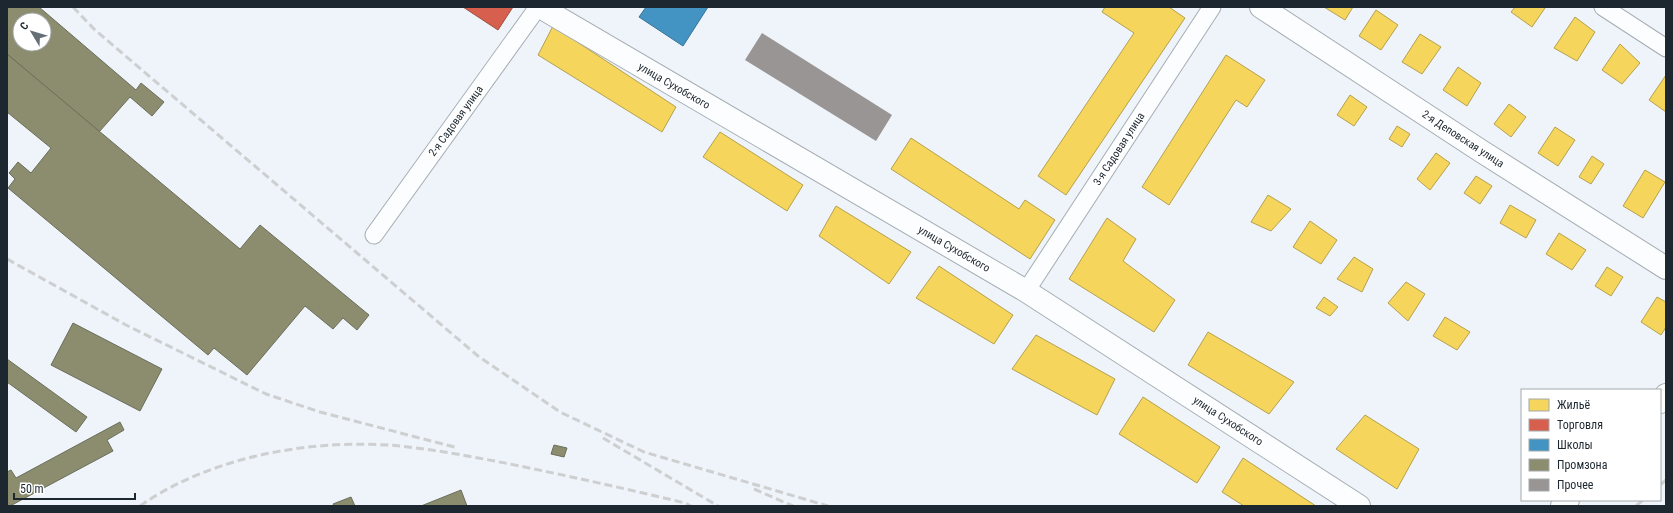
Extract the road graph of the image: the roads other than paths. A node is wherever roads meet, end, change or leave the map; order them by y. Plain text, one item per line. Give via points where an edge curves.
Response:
1 (539, 7) edge
2 (1212, 7) edge
3 (1261, 7) edge
4 (1603, 7) edge
5 (1666, 48) edge
6 (374, 235) dead end
7 (1666, 268) edge
8 (1026, 290) junction
9 (1359, 506) edge

1 - 6 street, 2-я Садовая улица
1 - 8 street, улица Сухобского
2 - 8 street, 3-я Садовая улица
3 - 7 street, 2-я Деповская улица
4 - 5 street
8 - 9 street, улица Сухобского

